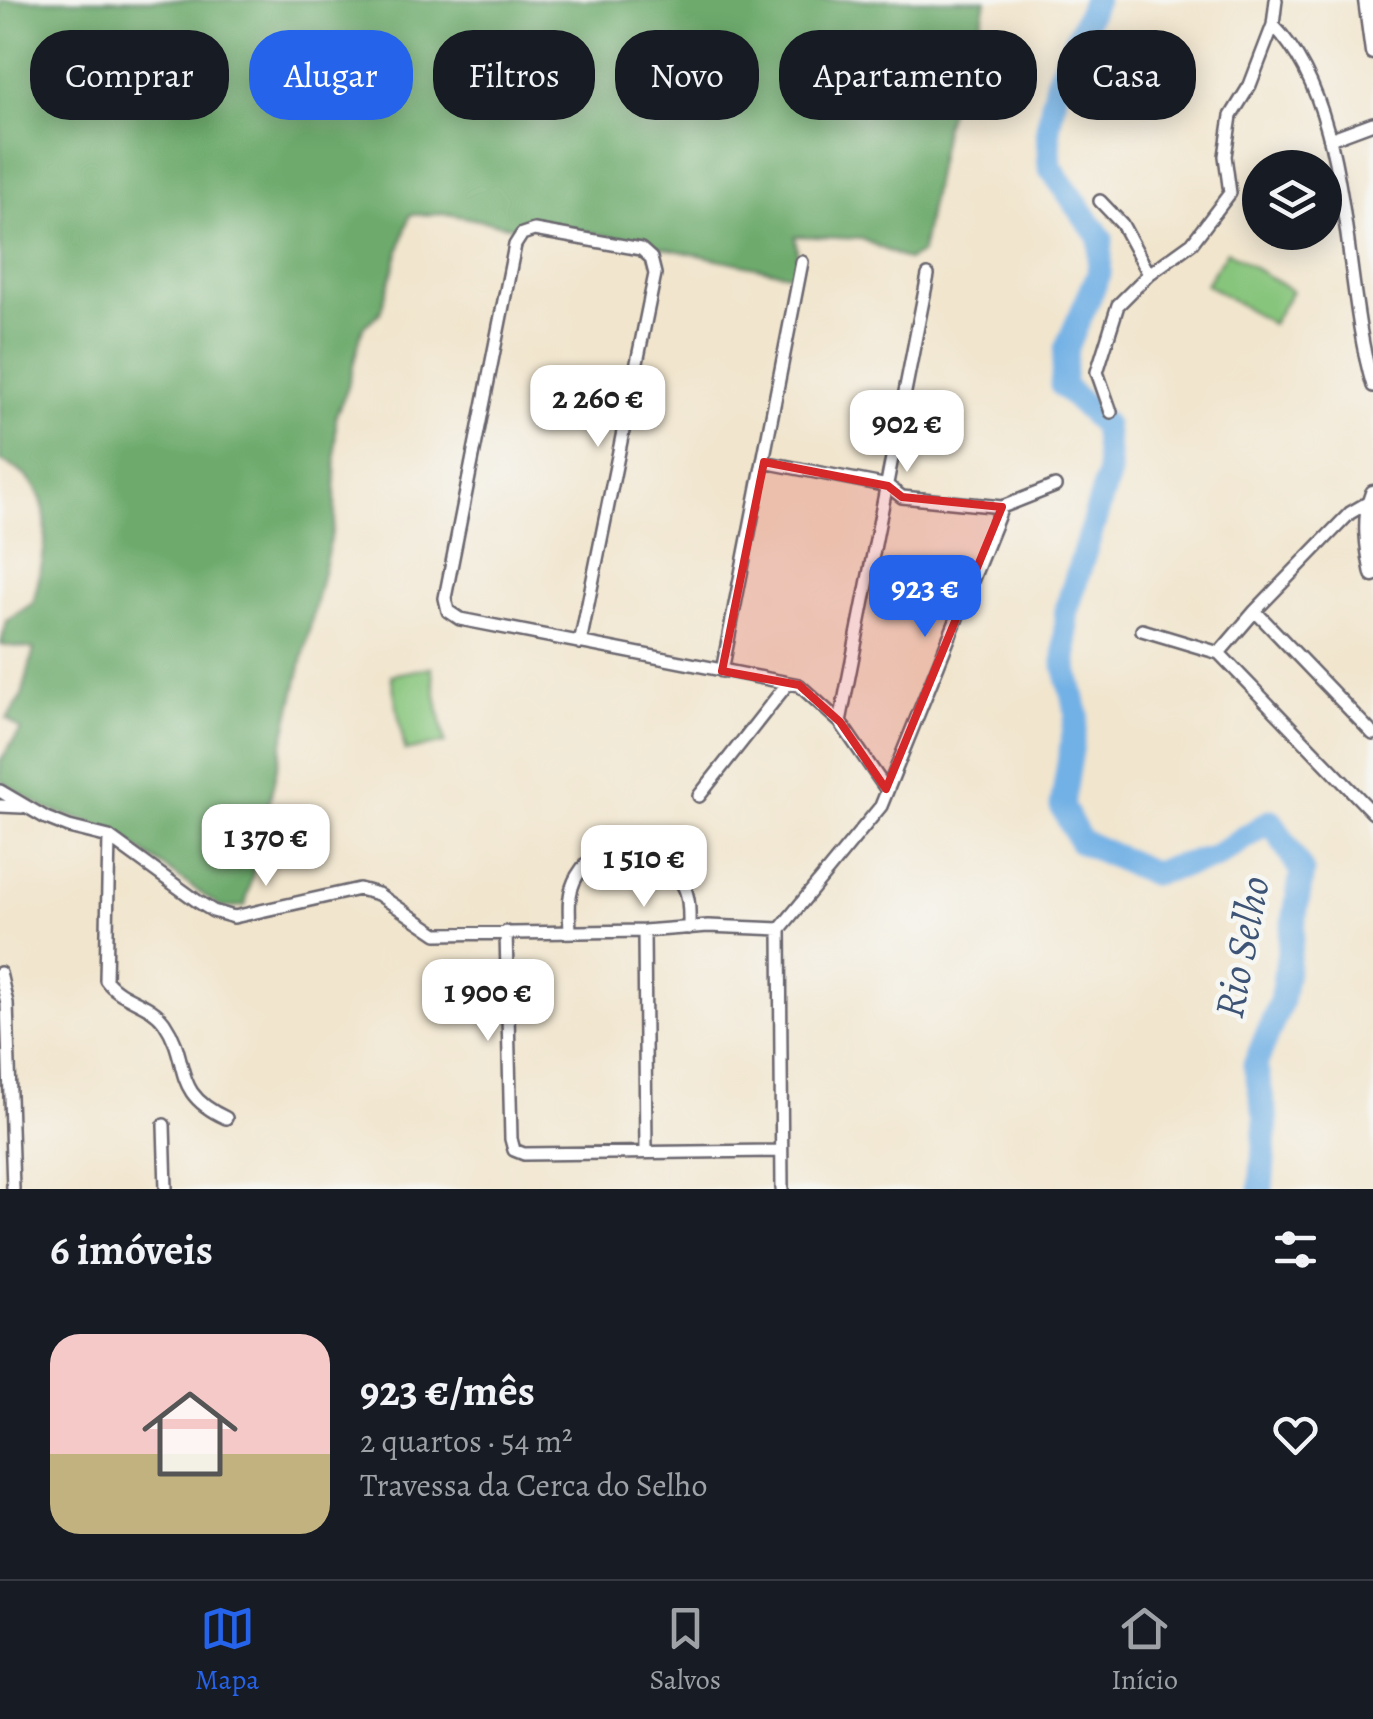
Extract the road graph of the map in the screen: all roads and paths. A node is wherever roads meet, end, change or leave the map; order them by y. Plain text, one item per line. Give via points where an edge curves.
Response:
1 (1276, 0) edge
2 (1366, 0) edge
3 (1273, 25) junction
4 (1373, 52) edge
5 (1373, 123) edge
6 (1330, 139) junction
7 (1100, 201) dead end
8 (802, 262) dead end
9 (1148, 274) junction
10 (928, 275) dead end
11 (1373, 386) edge
12 (1111, 412) dead end
13 (764, 462) junction
14 (888, 486) junction
15 (1055, 486) dead end
16 (1371, 498) edge
17 (1002, 507) junction
18 (1373, 574) edge
19 (1255, 611) junction
20 (1142, 630) dead end
21 (580, 643) junction
22 (1219, 653) junction
23 (722, 671) junction
24 (788, 683) junction
25 (840, 722) junction
26 (1373, 734) edge
27 (886, 789) junction
28 (0, 794) edge
29 (700, 796) dead end
30 (0, 806) edge
31 (27, 807) junction
32 (1373, 813) edge
33 (109, 837) junction
34 (689, 928) junction
35 (780, 929) junction
36 (570, 930) junction
37 (644, 931) junction
38 (506, 932) junction
39 (0, 972) edge
40 (226, 1118) dead end
41 (164, 1125) dead end
42 (646, 1151) junction
43 (780, 1152) junction
44 (13, 1189) edge
45 (166, 1189) edge
46 (782, 1189) edge

1 - 3 street
2 - 4 street
3 - 6 street via 1306,73
3 - 9 street via 1231,116 1225,156 1230,193 1192,243
5 - 6 street
6 - 11 street
7 - 9 street via 1122,224
8 - 13 street
9 - 12 street via 1118,305 1097,372
10 - 14 street
13 - 14 street
13 - 23 street
14 - 17 street via 902,498
14 - 25 street
15 - 17 street
16 - 18 street
16 - 19 street
17 - 27 street
19 - 22 street
19 - 26 street
20 - 22 street
21 - 21 street via 655,274 641,249 534,230 515,245 445,598 448,611 460,618
21 - 23 street
22 - 32 street
23 - 24 street
24 - 25 street
24 - 29 street
25 - 27 street
27 - 35 street via 881,806
28 - 31 street
30 - 31 street
31 - 33 street
33 - 38 street via 213,911 234,917 359,890 378,894 437,934
33 - 40 street via 106,980 160,1017 190,1091 209,1112
34 - 35 street
34 - 36 street via 688,897 672,869 630,847 594,858 577,876
34 - 37 street
35 - 43 street
36 - 37 street
36 - 38 street
37 - 42 street
38 - 42 street via 514,1150
39 - 44 street
41 - 45 street
42 - 43 street
43 - 46 street

